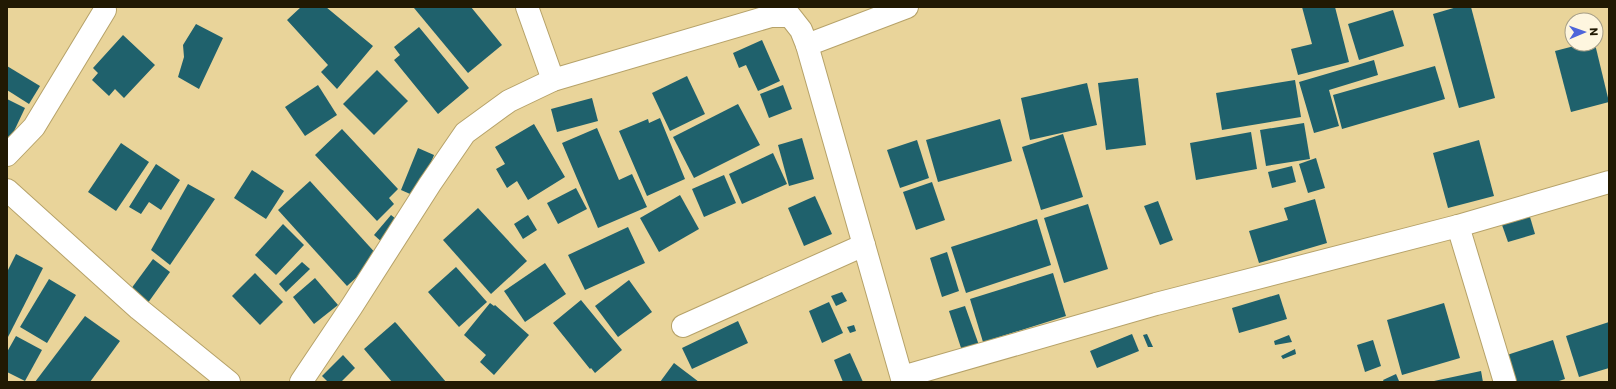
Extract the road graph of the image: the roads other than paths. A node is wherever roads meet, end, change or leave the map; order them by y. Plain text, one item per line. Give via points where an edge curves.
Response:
1 (527, 7) edge
2 (907, 7) edge
3 (105, 10) dead end
4 (807, 45) junction
5 (553, 80) junction
6 (7, 155) edge
7 (1609, 182) edge
8 (7, 190) edge
9 (1458, 226) junction
10 (864, 245) junction
11 (683, 326) dead end
12 (903, 380) edge
13 (229, 382) edge
14 (301, 382) edge
15 (1506, 382) edge

1 - 5 street
2 - 4 street
3 - 6 street via 34,127
4 - 5 street via 801,30 790,16 771,16
4 - 10 street
5 - 14 street via 510,101 465,133
7 - 9 street
8 - 13 street via 139,309
9 - 12 street via 1156,304
9 - 15 street
10 - 11 street
10 - 12 street

